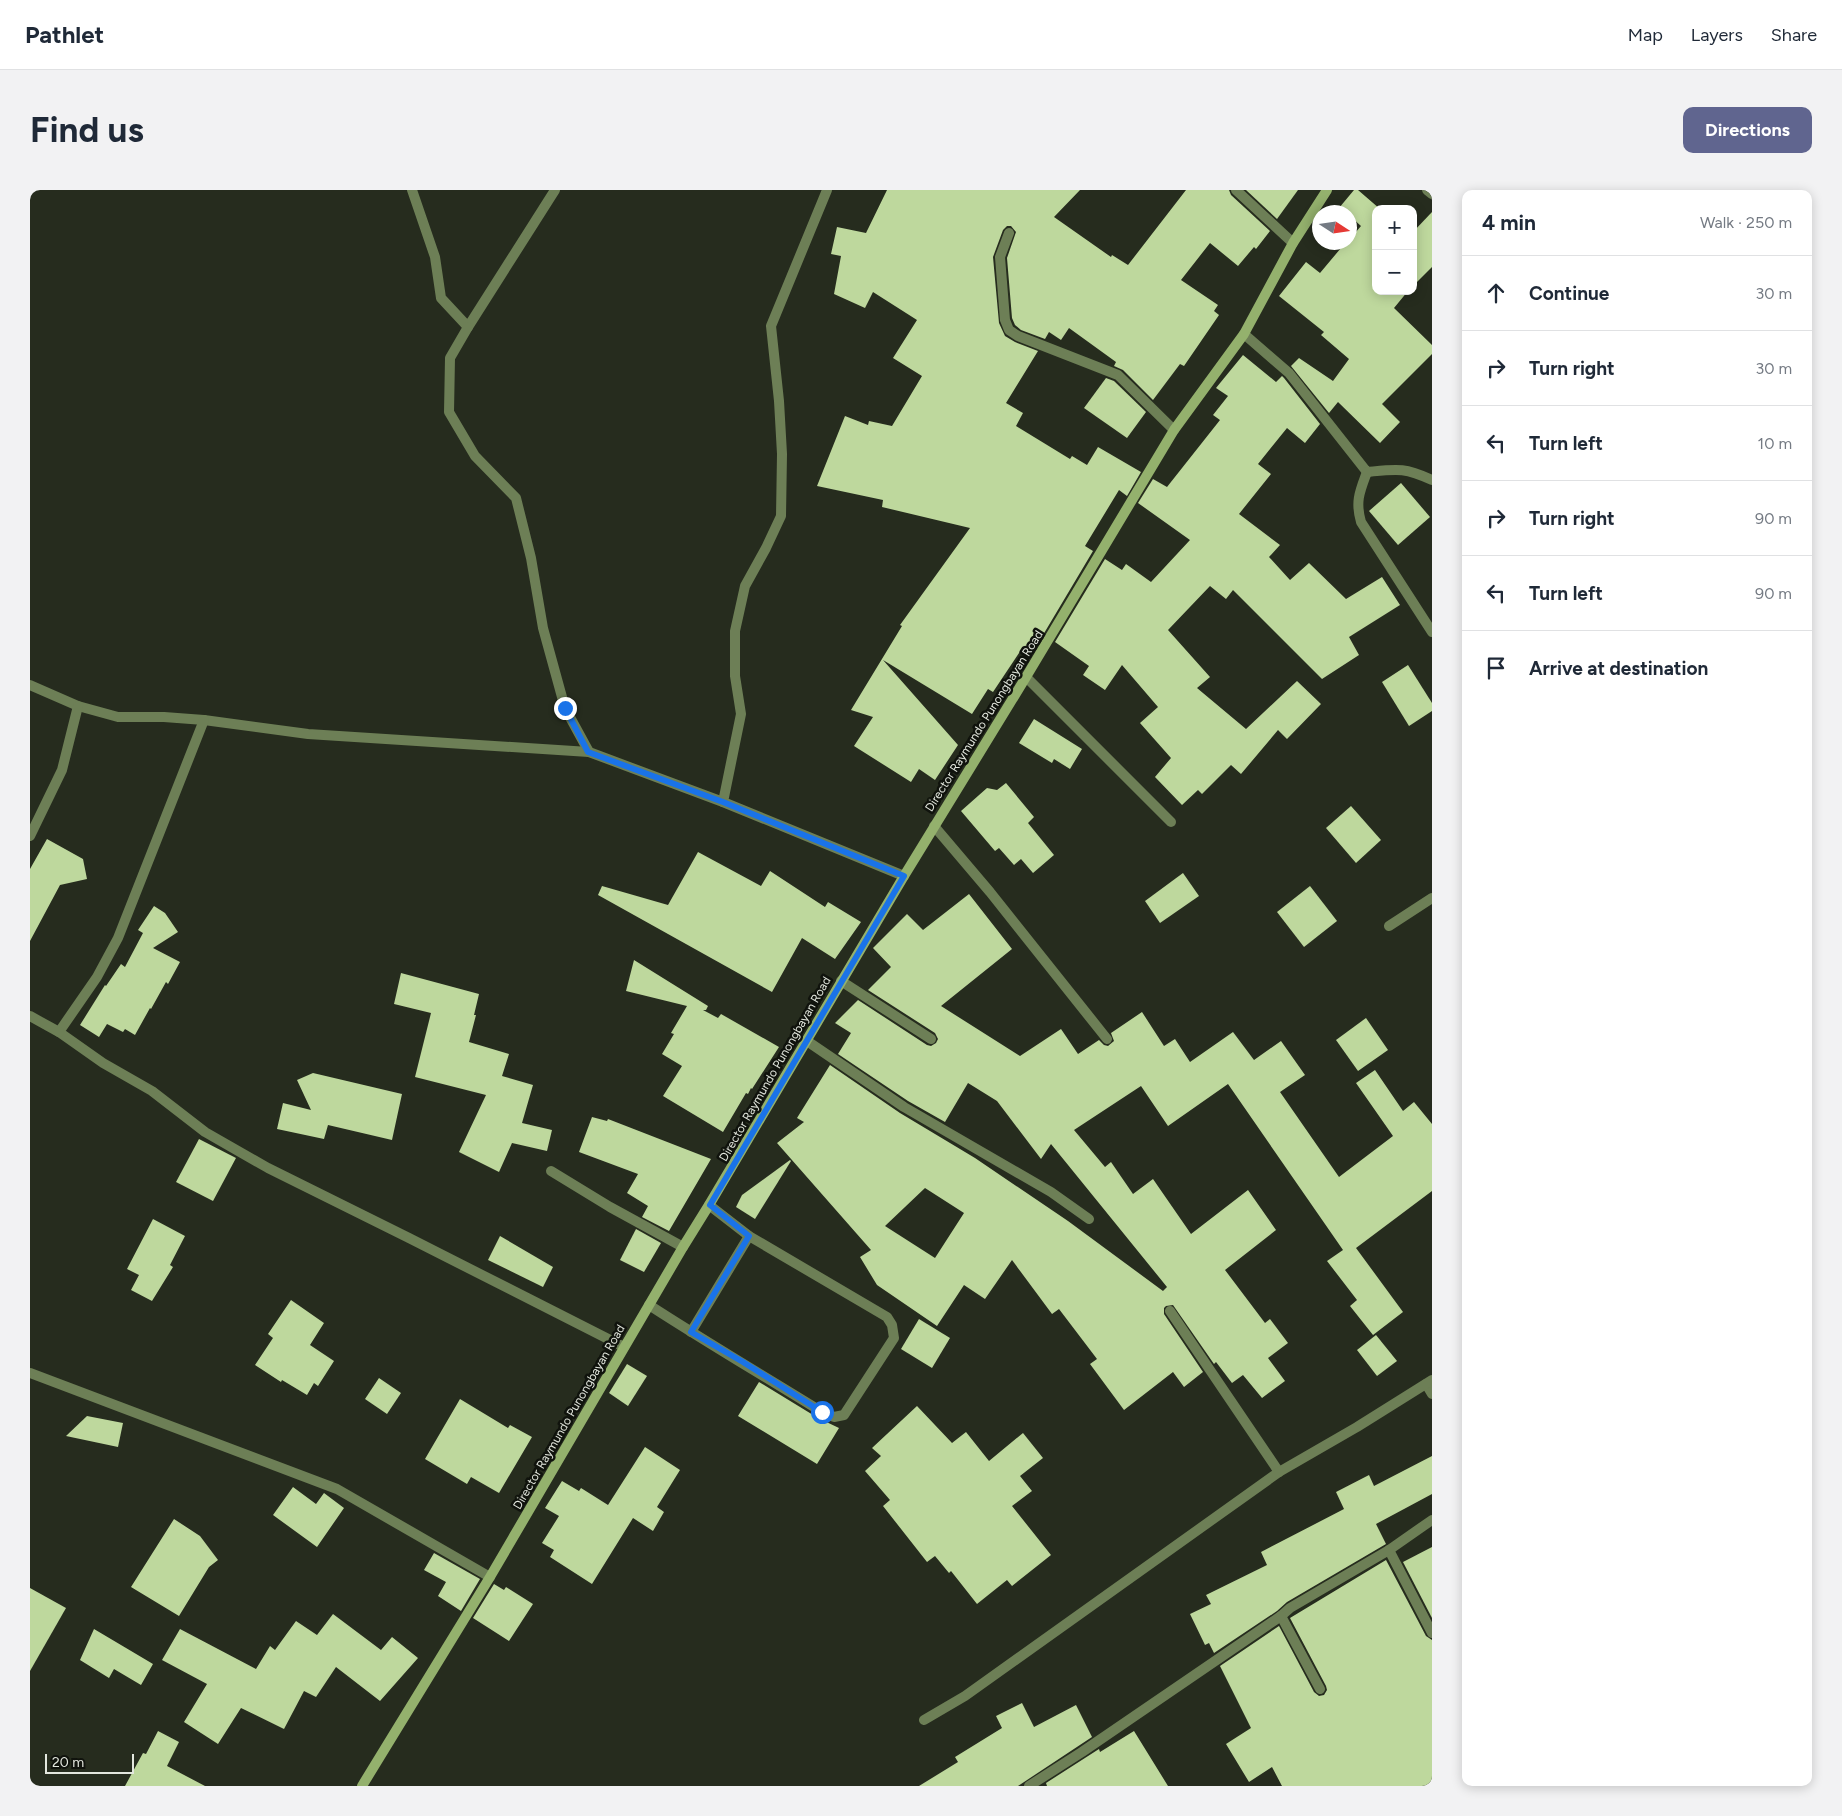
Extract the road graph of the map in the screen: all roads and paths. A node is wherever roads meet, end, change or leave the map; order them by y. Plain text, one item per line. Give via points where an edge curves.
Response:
1 (412, 190) edge
2 (555, 190) edge
3 (828, 190) edge
4 (1236, 190) edge
5 (1327, 190) edge
6 (1427, 190) edge
7 (1432, 194) edge
8 (1009, 233) dead end
9 (1294, 243) junction
10 (468, 328) junction
11 (1244, 334) junction
12 (1174, 430) junction
13 (1367, 472) junction
14 (1432, 480) edge
15 (1432, 632) edge
16 (1026, 677) junction
17 (30, 685) edge
18 (78, 706) junction
19 (204, 720) junction
20 (588, 752) junction
21 (723, 802) junction
22 (1171, 822) dead end
23 (934, 826) junction
24 (30, 836) edge
25 (904, 876) junction
26 (1432, 898) edge
27 (1389, 926) dead end
28 (841, 981) junction
29 (30, 1016) edge
30 (59, 1032) junction
31 (931, 1039) dead end
32 (1107, 1039) dead end
33 (807, 1041) junction
34 (551, 1171) dead end
35 (710, 1205) junction
36 (1089, 1219) dead end
37 (749, 1236) junction
38 (683, 1247) junction
39 (650, 1305) junction
40 (1170, 1311) dead end
41 (691, 1332) junction
42 (624, 1347) junction
43 (30, 1373) edge
44 (1429, 1382) edge
45 (1432, 1394) edge
46 (1279, 1472) junction
47 (1432, 1520) edge
48 (1389, 1550) junction
49 (490, 1577) junction
50 (1281, 1616) junction
51 (1432, 1633) edge
52 (1320, 1689) dead end
53 (924, 1720) dead end
54 (362, 1786) edge
55 (1029, 1786) edge

1 - 10 street via 435,258 441,298
2 - 10 street
3 - 21 street via 771,326 782,454 781,516 745,586 735,631 735,676 741,714
4 - 9 street
5 - 9 street, Director Raymundo Punongbayan Road
6 - 7 street
8 - 12 street via 1000,257 1005,320 1009,330 1118,376
9 - 11 street, Director Raymundo Punongbayan Road
10 - 20 street via 450,358 449,412 475,456 516,498 543,628 565,708
11 - 12 street, Director Raymundo Punongbayan Road
11 - 13 street via 1289,373
12 - 16 street, Director Raymundo Punongbayan Road
13 - 14 street via 1411,470
13 - 15 street via 1357,501 1361,522
16 - 22 street
16 - 23 street, Director Raymundo Punongbayan Road
17 - 18 street
18 - 19 street via 118,717
18 - 24 street via 62,770
19 - 20 street via 308,734
19 - 30 street via 118,938 97,977
20 - 21 street
21 - 25 street
23 - 25 street, Director Raymundo Punongbayan Road
23 - 32 street
25 - 28 street, Director Raymundo Punongbayan Road
26 - 27 street
28 - 31 street
28 - 33 street, Director Raymundo Punongbayan Road
29 - 30 street
30 - 42 street via 103,1063 152,1091 205,1132 268,1168
33 - 35 street, Director Raymundo Punongbayan Road
33 - 36 street via 904,1107 1051,1192
34 - 38 street
35 - 37 street
35 - 38 street, Director Raymundo Punongbayan Road
37 - 41 street
37 - 41 street via 887,1317 894,1338 844,1415 834,1417
38 - 39 street, Director Raymundo Punongbayan Road
39 - 41 street
39 - 42 street, Director Raymundo Punongbayan Road
40 - 46 street
42 - 49 street, Director Raymundo Punongbayan Road
43 - 49 street via 337,1489
44 - 45 street
44 - 46 street
46 - 53 street via 965,1696
47 - 48 street
48 - 50 street
48 - 51 street
49 - 54 street, Director Raymundo Punongbayan Road
50 - 52 street
50 - 55 street

